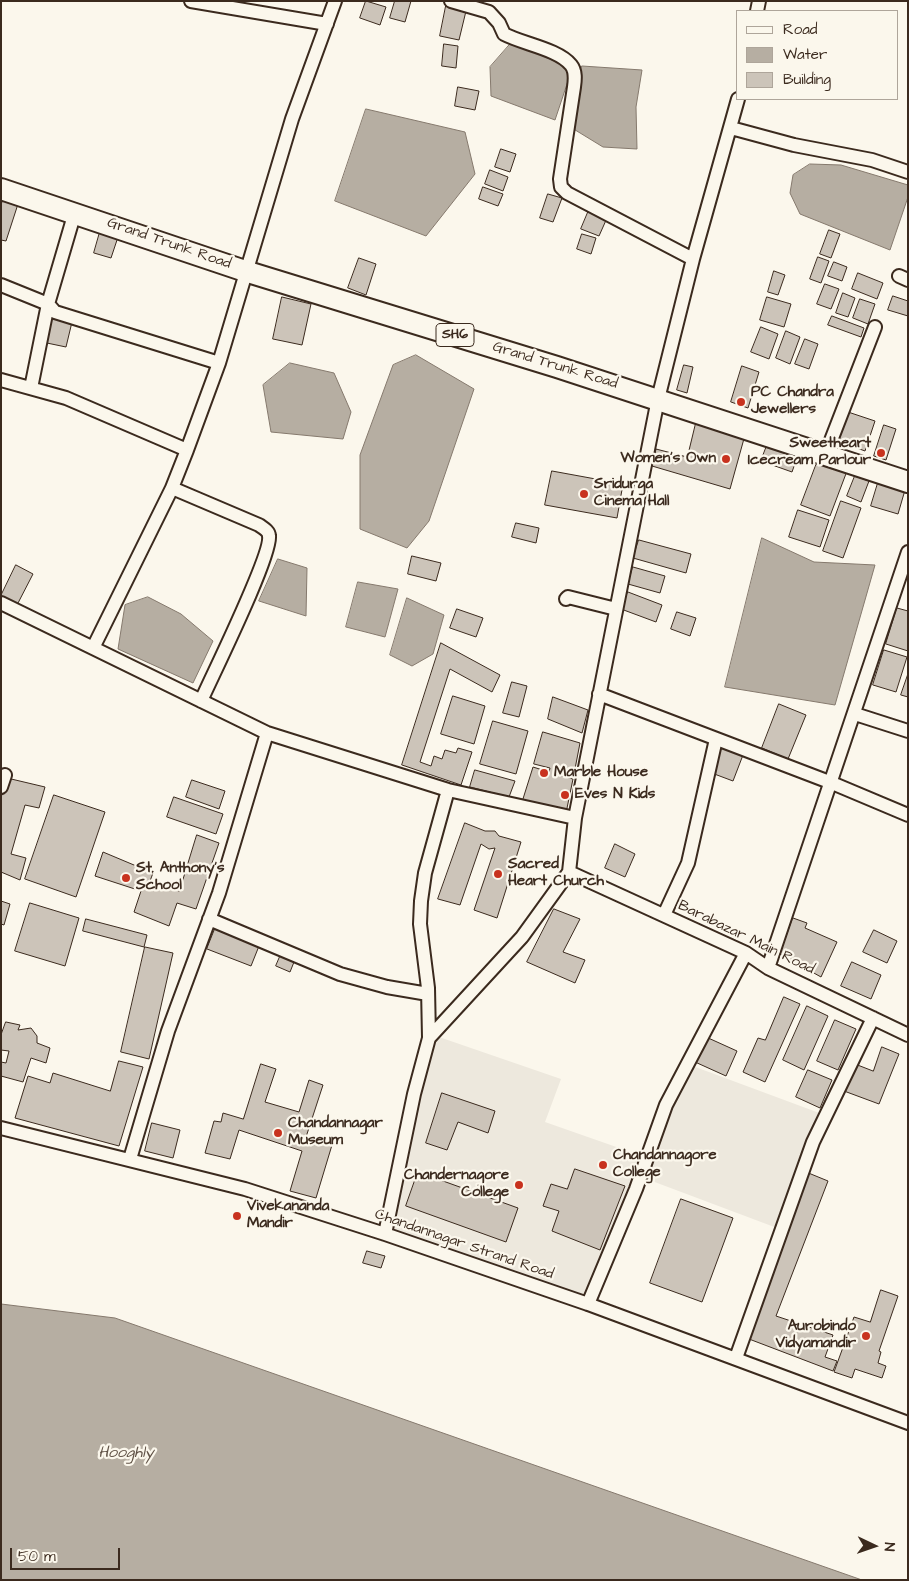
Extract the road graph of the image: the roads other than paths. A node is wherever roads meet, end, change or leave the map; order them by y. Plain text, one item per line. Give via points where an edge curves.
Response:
1 (191, 1) edge
2 (335, 1) edge
3 (451, 1) edge
4 (327, 24) junction
5 (738, 100) edge
6 (732, 128) junction
7 (908, 172) edge
8 (1, 189) edge
9 (74, 212) junction
10 (693, 259) junction
11 (248, 272) junction
12 (1, 285) edge
13 (48, 304) junction
14 (875, 327) dead end
15 (218, 363) junction
16 (1, 380) edge
17 (31, 388) junction
18 (658, 399) junction
19 (187, 450) junction
20 (825, 456) junction
21 (907, 477) edge
22 (172, 488) junction
23 (908, 552) edge
24 (566, 599) dead end
25 (1, 603) edge
26 (616, 609) junction
27 (93, 648) junction
28 (599, 694) junction
29 (201, 701) junction
30 (855, 714) junction
31 (908, 730) edge
32 (267, 734) junction
33 (716, 739) junction
34 (832, 783) junction
35 (448, 790) junction
36 (908, 815) edge
37 (575, 818) junction
38 (569, 872) junction
39 (664, 915) junction
40 (209, 919) junction
41 (746, 953) junction
42 (768, 968) junction
43 (428, 994) junction
44 (873, 1018) junction
45 (908, 1035) edge
46 (429, 1038) junction
47 (1, 1128) edge
48 (130, 1158) junction
49 (385, 1234) junction
50 (588, 1304) junction
51 (736, 1358) junction
52 (908, 1422) edge

1 - 4 street
2 - 4 street
3 - 10 street via 489,12 504,34 560,56 572,66 574,87 561,187
4 - 11 street via 292,119
5 - 6 street
6 - 7 street via 794,145 872,160
6 - 10 street
8 - 9 main road, Grand Trunk Road / SH6
9 - 11 main road, Grand Trunk Road / SH6
9 - 13 street
10 - 18 street
11 - 15 street
11 - 18 main road, Grand Trunk Road / SH6
12 - 13 street
13 - 15 street via 55,312
13 - 17 street
14 - 20 street
15 - 19 street
16 - 17 street
17 - 19 street via 66,398
18 - 20 main road, Grand Trunk Road / SH6
18 - 26 street
19 - 22 street
20 - 21 main road, Grand Trunk Road / SH6
22 - 27 street
22 - 29 street via 259,525 269,536 264,557
23 - 30 street
24 - 26 street
25 - 27 street
26 - 28 street
27 - 29 street
28 - 33 street
28 - 37 street
29 - 32 street
30 - 31 street
30 - 34 street
32 - 35 street
32 - 40 street
33 - 34 street
33 - 39 street via 688,864
34 - 36 street
34 - 42 street
35 - 37 street
35 - 43 street via 425,873 421,901 420,924
37 - 38 street
38 - 39 street, Barabazar Main Road
38 - 46 street via 522,937
39 - 41 street, Barabazar Main Road
40 - 43 street via 340,974
40 - 48 street via 168,1031
41 - 42 street, Barabazar Main Road
41 - 50 street via 666,1104 636,1189
42 - 44 street, Barabazar Main Road
43 - 46 street
44 - 45 street, Barabazar Main Road
44 - 51 street via 812,1142
46 - 49 street
47 - 48 street, Chandannagar Strand Road
48 - 49 street, Chandannagar Strand Road via 245,1189
49 - 50 street, Chandannagar Strand Road
50 - 51 street, Chandannagar Strand Road
51 - 52 street, Chandannagar Strand Road

